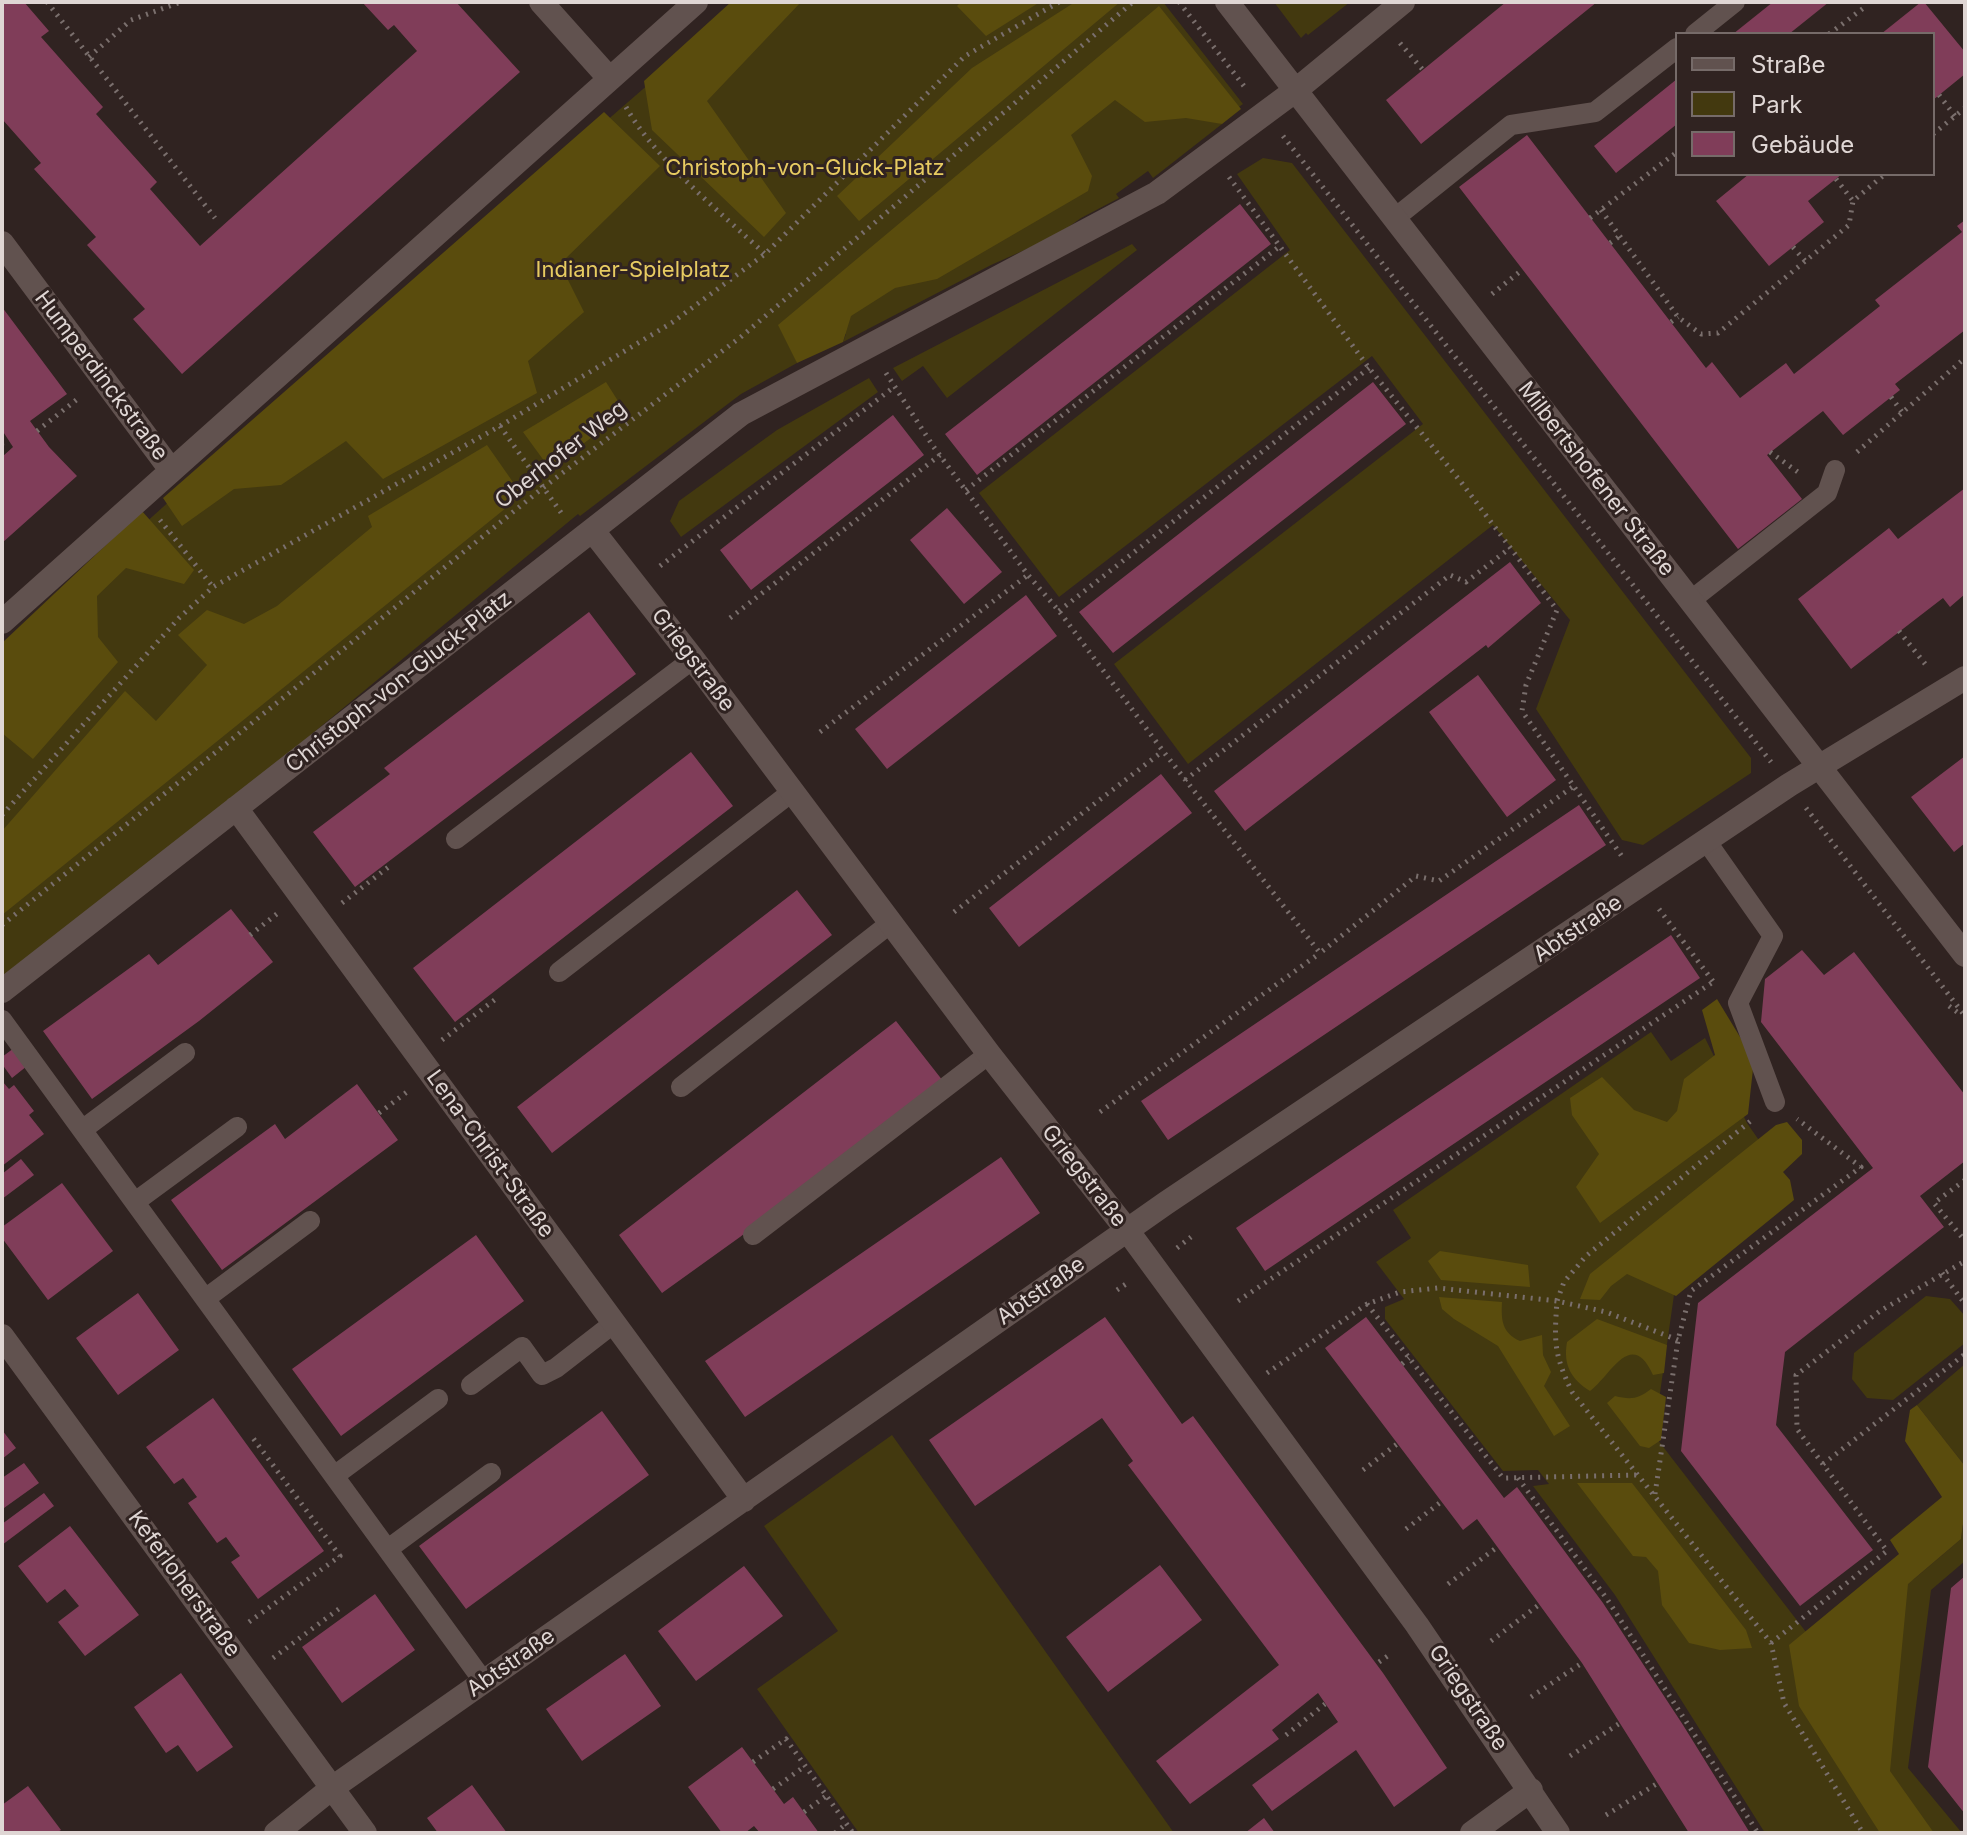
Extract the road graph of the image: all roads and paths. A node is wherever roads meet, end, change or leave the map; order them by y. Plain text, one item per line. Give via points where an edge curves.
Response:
1 (47, 2) edge
2 (181, 2) edge
3 (541, 2) edge
4 (696, 2) edge
5 (1059, 2) edge
6 (1133, 2) edge
7 (1179, 2) edge
8 (1227, 2) edge
9 (1403, 2) edge
10 (1735, 2) edge
11 (1865, 7) dead end
12 (1698, 32) edge
13 (1832, 32) edge
14 (1675, 50) edge
15 (89, 57) junction
16 (609, 78) junction
17 (1296, 90) junction
18 (1939, 95) dead end
19 (1965, 108) edge
20 (1265, 113) junction
21 (1955, 116) junction
22 (1935, 132) edge
23 (1212, 153) junction
24 (1675, 154) edge
25 (1883, 176) edge
26 (1836, 179) dead end
27 (1853, 201) junction
28 (1601, 210) junction
29 (215, 218) dead end
30 (1395, 218) junction
31 (1590, 218) dead end
32 (1620, 236) junction
33 (2, 243) edge
34 (1610, 243) dead end
35 (1280, 246) junction
36 (1793, 247) dead end
37 (765, 254) junction
38 (1806, 262) junction
39 (1522, 270) dead end
40 (1467, 311) junction
41 (1678, 317) junction
42 (1671, 322) dead end
43 (868, 345) junction
44 (1965, 358) edge
45 (1369, 368) junction
46 (103, 379) junction
47 (894, 387) junction
48 (1891, 397) dead end
49 (1902, 412) junction
50 (500, 426) junction
51 (37, 431) dead end
52 (10, 442) dead end
53 (2, 443) edge
54 (1770, 452) dead end
55 (940, 455) junction
56 (171, 470) junction
57 (1835, 470) joint
58 (544, 487) junction
59 (966, 490) junction
60 (1827, 493) junction
61 (142, 497) junction
62 (582, 528) junction
63 (1510, 548) junction
64 (679, 551) dead end
65 (1028, 575) junction
66 (213, 587) junction
67 (1690, 601) junction
68 (1059, 611) junction
69 (730, 618) dead end
70 (2, 622) edge
71 (1899, 631) dead end
72 (693, 659) junction
73 (1927, 666) dead end
74 (1965, 678) edge
75 (820, 732) dead end
76 (1163, 751) junction
77 (1818, 766) junction
78 (1185, 780) junction
79 (1789, 785) junction
80 (1574, 786) junction
81 (793, 791) junction
82 (236, 808) junction
83 (2, 815) edge
84 (456, 839) dead end
85 (1707, 842) junction
86 (391, 865) dead end
87 (1642, 886) junction
88 (354, 894) dead end
89 (954, 912) dead end
90 (892, 922) junction
91 (2, 925) edge
92 (1320, 953) junction
93 (1965, 955) edge
94 (559, 972) dead end
95 (1713, 982) junction
96 (2, 991) edge
97 (497, 998) dead end
98 (1738, 1003) junction
99 (1949, 1006) dead end
100 (1965, 1018) edge
101 (2, 1020) edge
102 (455, 1030) dead end
103 (185, 1053) dead end
104 (989, 1054) junction
105 (681, 1087) dead end
106 (1775, 1102) junction
107 (1100, 1112) dead end
108 (237, 1127) dead end
109 (82, 1130) junction
110 (1965, 1180) edge
111 (135, 1202) junction
112 (310, 1221) dead end
113 (1127, 1230) junction
114 (753, 1235) dead end
115 (1965, 1241) edge
116 (1965, 1261) edge
117 (1942, 1273) junction
118 (205, 1299) junction
119 (1238, 1301) dead end
120 (1557, 1301) junction
121 (1367, 1304) junction
122 (1965, 1304) edge
123 (614, 1323) junction
124 (2, 1336) edge
125 (1678, 1340) junction
126 (1965, 1354) edge
127 (1409, 1358) junction
128 (1402, 1364) dead end
129 (471, 1385) dead end
130 (1244, 1389) junction
131 (438, 1399) dead end
132 (250, 1434) dead end
133 (1397, 1444) dead end
134 (1823, 1464) junction
135 (1363, 1470) dead end
136 (491, 1473) dead end
137 (1638, 1475) junction
138 (334, 1476) junction
139 (1518, 1478) junction
140 (1655, 1495) junction
141 (744, 1500) junction
142 (1441, 1502) dead end
143 (1406, 1529) dead end
144 (1496, 1548) dead end
145 (388, 1549) junction
146 (1448, 1584) dead end
147 (1540, 1604) dead end
148 (340, 1608) dead end
149 (225, 1640) junction
150 (1491, 1641) dead end
151 (1771, 1643) junction
152 (1392, 1653) dead end
153 (1379, 1662) dead end
154 (1582, 1663) dead end
155 (250, 1675) junction
156 (484, 1682) junction
157 (1531, 1697) dead end
158 (1325, 1704) dead end
159 (1620, 1723) dead end
160 (1286, 1735) dead end
161 (1570, 1756) dead end
162 (753, 1762) dead end
163 (805, 1766) junction
164 (1658, 1783) dead end
165 (332, 1788) junction
166 (773, 1789) dead end
167 (1531, 1790) junction
168 (826, 1796) junction
169 (804, 1812) dead end
170 (1606, 1815) dead end
171 (846, 1824) junction
172 (276, 1833) edge
173 (365, 1833) edge
174 (835, 1833) edge
175 (853, 1833) edge
176 (1472, 1833) edge
177 (1558, 1833) edge
178 (1758, 1833) edge
179 (1863, 1833) edge

1 - 15 path
2 - 15 path via 131,20
3 - 16 street
4 - 16 street
5 - 37 path via 965,56
6 - 58 path, Oberhofer Weg via 742,336
7 - 20 path
8 - 17 street, Milbertshofener Straße
9 - 17 street, Christoph-von-Gluck-Platz
10 - 12 lane
11 - 13 path
14 - 30 lane via 1595,112 1511,125
15 - 29 path
16 - 37 path via 636,126
16 - 56 street
17 - 20 street, Christoph-von-Gluck-Platz
17 - 30 street, Milbertshofener Straße
18 - 21 path
19 - 21 path
20 - 23 street, Christoph-von-Gluck-Platz
20 - 79 path
21 - 22 path
23 - 35 path
23 - 43 street, Christoph-von-Gluck-Platz via 1157,193
24 - 28 path
25 - 27 path
26 - 27 path
27 - 38 path via 1849,225
28 - 31 path
28 - 32 path
30 - 40 street, Milbertshofener Straße
32 - 34 path
32 - 41 path
33 - 46 street, Humperdinckstraße
35 - 45 path
35 - 59 path
36 - 38 path
37 - 50 path via 673,322
38 - 41 path via 1718,333 1701,334
39 - 40 path
40 - 67 street, Milbertshofener Straße
41 - 42 path
43 - 47 path
43 - 62 street, Christoph-von-Gluck-Platz via 741,414
44 - 49 path
45 - 63 path
45 - 68 path
46 - 51 path
46 - 56 street, Humperdinckstraße
47 - 55 path
47 - 64 path
48 - 49 path
49 - 57 path
50 - 58 path
50 - 66 path
52 - 53 path
54 - 60 path
55 - 59 path
55 - 69 path
56 - 61 street
57 - 60 lane
58 - 62 path
58 - 91 path, Oberhofer Weg
59 - 65 path
60 - 67 lane
61 - 66 path
61 - 70 street
62 - 72 street, Griegstraße
62 - 82 street, Christoph-von-Gluck-Platz
63 - 78 path via 1466,582 1450,575
63 - 80 path via 1557,610 1526,685 1522,711
65 - 68 path
65 - 75 path
66 - 83 path via 159,639
67 - 77 street, Milbertshofener Straße
68 - 76 path
71 - 73 path
72 - 81 street, Griegstraße
72 - 84 lane
74 - 77 street, Abtstraße
76 - 78 path
76 - 89 path
77 - 79 street, Abtstraße
77 - 93 street, Milbertshofener Straße
78 - 92 path
79 - 85 street, Abtstraße
79 - 100 path
80 - 87 path
80 - 92 path via 1439,881 1416,876
81 - 90 street, Griegstraße
81 - 94 lane
82 - 96 street, Christoph-von-Gluck-Platz
82 - 123 street, Lena-Christ-Straße
85 - 87 street, Abtstraße
85 - 98 lane via 1773,936
86 - 88 path
87 - 95 path
87 - 113 street, Abtstraße
90 - 104 street, Griegstraße
90 - 105 lane
92 - 107 path
95 - 98 path
95 - 119 path
97 - 102 path
98 - 106 lane
99 - 100 path
101 - 109 lane
103 - 109 lane
104 - 113 street, Griegstraße
104 - 114 lane
106 - 120 path via 1586,1256 1564,1282
106 - 125 path via 1861,1167 1691,1291
108 - 111 lane
109 - 111 lane
110 - 115 path via 1934,1203
111 - 118 lane
112 - 118 lane
113 - 130 street, Griegstraße
113 - 141 street, Abtstraße
116 - 117 path
117 - 122 path
117 - 134 path via 1880,1311 1796,1375 1797,1429
118 - 138 lane
120 - 121 path via 1438,1288 1400,1292
120 - 125 path via 1606,1312
120 - 137 path via 1558,1362 1572,1392
121 - 127 path
121 - 130 path
123 - 129 lane via 542,1375 522,1347
123 - 141 street, Lena-Christ-Straße
124 - 149 street, Keferloherstraße
125 - 140 path
126 - 134 path
127 - 128 path
127 - 139 path via 1503,1478
130 - 167 street, Griegstraße
131 - 138 lane
132 - 149 path via 340,1556
133 - 135 path
134 - 151 path via 1887,1551
136 - 145 lane
137 - 139 path
137 - 140 path
138 - 145 lane
139 - 178 path via 1607,1599
140 - 151 path
141 - 156 street, Abtstraße
142 - 143 path
144 - 146 path
145 - 156 lane
147 - 150 path
148 - 155 path
149 - 155 street, Keferloherstraße
151 - 179 path via 1784,1703
152 - 153 path
154 - 157 path
155 - 165 street, Keferloherstraße
156 - 165 street, Abtstraße
158 - 160 path
159 - 161 path
162 - 163 path via 786,1739
163 - 166 path
163 - 168 path
164 - 170 path
165 - 172 street, Abtstraße
165 - 173 street, Keferloherstraße
167 - 176 street
167 - 177 street, Griegstraße
168 - 169 path
168 - 171 path
171 - 174 path
171 - 175 path

